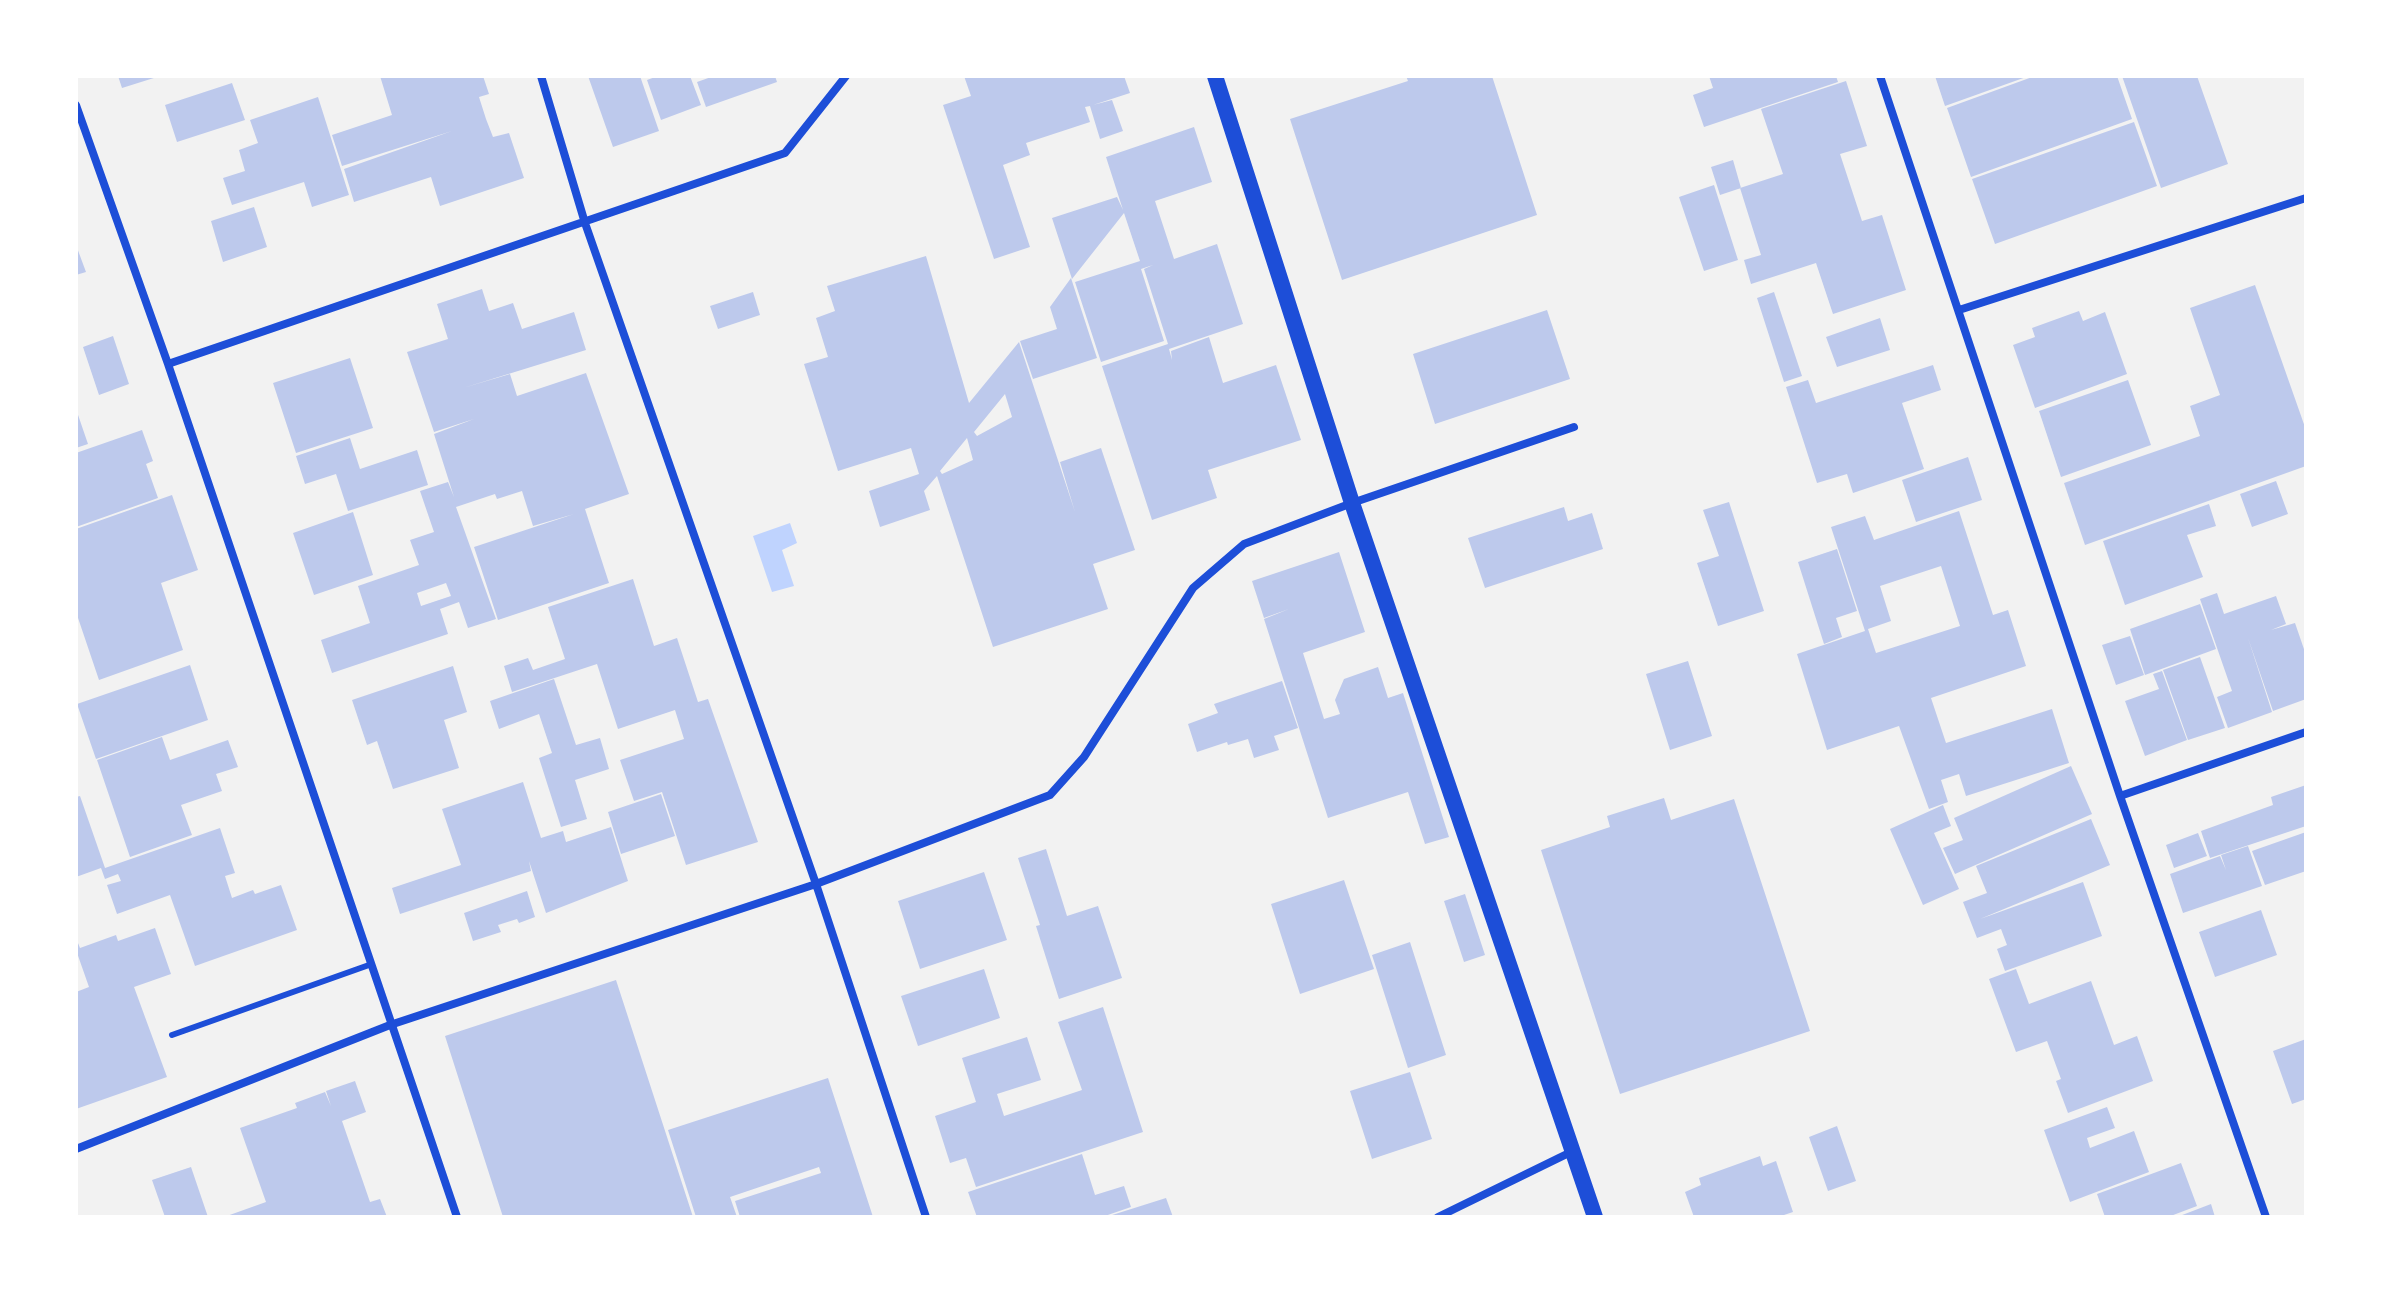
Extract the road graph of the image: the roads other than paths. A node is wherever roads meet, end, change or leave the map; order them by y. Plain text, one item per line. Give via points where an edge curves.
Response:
1 (541, 76) edge
2 (1215, 76) edge
3 (1880, 76) edge
4 (843, 77) edge
5 (76, 105) edge
6 (2306, 198) edge
7 (585, 223) junction
8 (1959, 310) junction
9 (168, 364) junction
10 (1574, 427) dead end
11 (1352, 503) junction
12 (2306, 732) edge
13 (2120, 796) junction
14 (816, 884) junction
15 (369, 965) junction
16 (390, 1025) junction
17 (172, 1035) dead end
18 (76, 1149) edge
19 (1571, 1152) junction
20 (457, 1217) edge
21 (926, 1217) edge
22 (1438, 1217) edge
23 (1595, 1217) edge
24 (2266, 1217) edge

1 - 7 street
2 - 11 main road
3 - 8 street
4 - 7 street via 785,153
5 - 9 street
6 - 8 street
7 - 9 street
7 - 14 street
8 - 13 street
9 - 15 street
10 - 11 street
11 - 14 street via 1244,544 1193,588 1084,757 1050,795
11 - 19 main road
12 - 13 street
13 - 24 street
14 - 16 street
14 - 21 street
15 - 16 street
15 - 17 lane
16 - 18 street
16 - 20 street
19 - 22 street
19 - 23 main road

